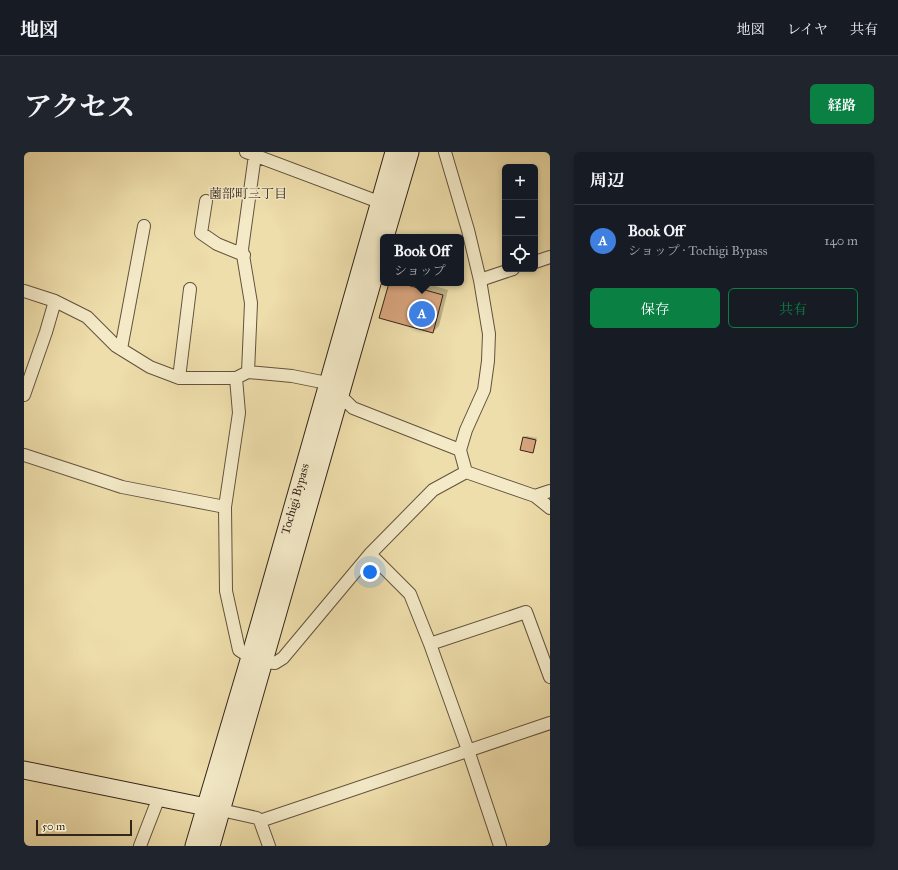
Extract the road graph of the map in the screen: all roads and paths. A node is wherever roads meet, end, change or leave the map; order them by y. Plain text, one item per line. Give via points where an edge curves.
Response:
1 (394, 152) edge
2 (410, 152) edge
3 (445, 152) edge
4 (250, 154) edge
5 (206, 201) dead end
6 (379, 202) junction
7 (144, 226) dead end
8 (386, 234) edge
9 (380, 255) edge
10 (244, 256) junction
11 (550, 257) edge
12 (538, 261) edge
13 (504, 272) edge
14 (480, 280) junction
15 (190, 289) dead end
16 (24, 291) edge
17 (55, 301) junction
18 (121, 349) junction
19 (248, 372) junction
20 (179, 378) junction
21 (236, 378) junction
22 (328, 383) junction
23 (24, 395) edge
24 (340, 395) junction
25 (460, 450) junction
26 (24, 455) edge
27 (466, 472) junction
28 (550, 491) edge
29 (535, 496) junction
30 (224, 507) junction
31 (550, 508) edge
32 (370, 554) junction
33 (430, 644) junction
34 (257, 659) junction
35 (550, 677) edge
36 (550, 723) edge
37 (468, 750) junction
38 (24, 770) edge
39 (159, 797) junction
40 (213, 808) junction
41 (260, 821) junction
42 (140, 846) edge
43 (194, 846) edge
44 (211, 846) edge
45 (269, 846) edge
46 (500, 846) edge

1 - 6 main road, Tochigi Bypass
2 - 8 main road
3 - 14 street
4 - 6 street
4 - 10 street via 242,249
5 - 10 street via 201,233 217,244
6 - 22 main road, Tochigi Bypass
7 - 18 street
9 - 24 main road, Tochigi Bypass
10 - 19 street via 251,303
11 - 12 street
13 - 14 street
14 - 25 street via 489,334 488,361 484,390
15 - 20 street
16 - 17 street
17 - 18 street via 86,317
17 - 23 street
18 - 20 street via 150,367
19 - 21 street
19 - 22 street via 292,376
20 - 21 street
21 - 30 street via 239,413
22 - 24 street
22 - 34 main road, Tochigi Bypass
24 - 25 street via 353,408
24 - 34 main road, Tochigi Bypass
25 - 27 street
26 - 30 street via 122,487
27 - 29 street
27 - 32 street via 433,490
28 - 29 street
29 - 31 street
30 - 34 street via 226,591 239,650
32 - 33 street via 410,594
32 - 34 street via 283,658 275,663
33 - 35 street via 526,612
33 - 37 street
34 - 40 main road, Tochigi Bypass
36 - 37 street
37 - 41 street
37 - 46 street
38 - 39 main road
39 - 40 main road
39 - 42 street
40 - 41 street via 253,816
40 - 43 main road, Tochigi Bypass
40 - 44 main road, Tochigi Bypass
41 - 45 street

